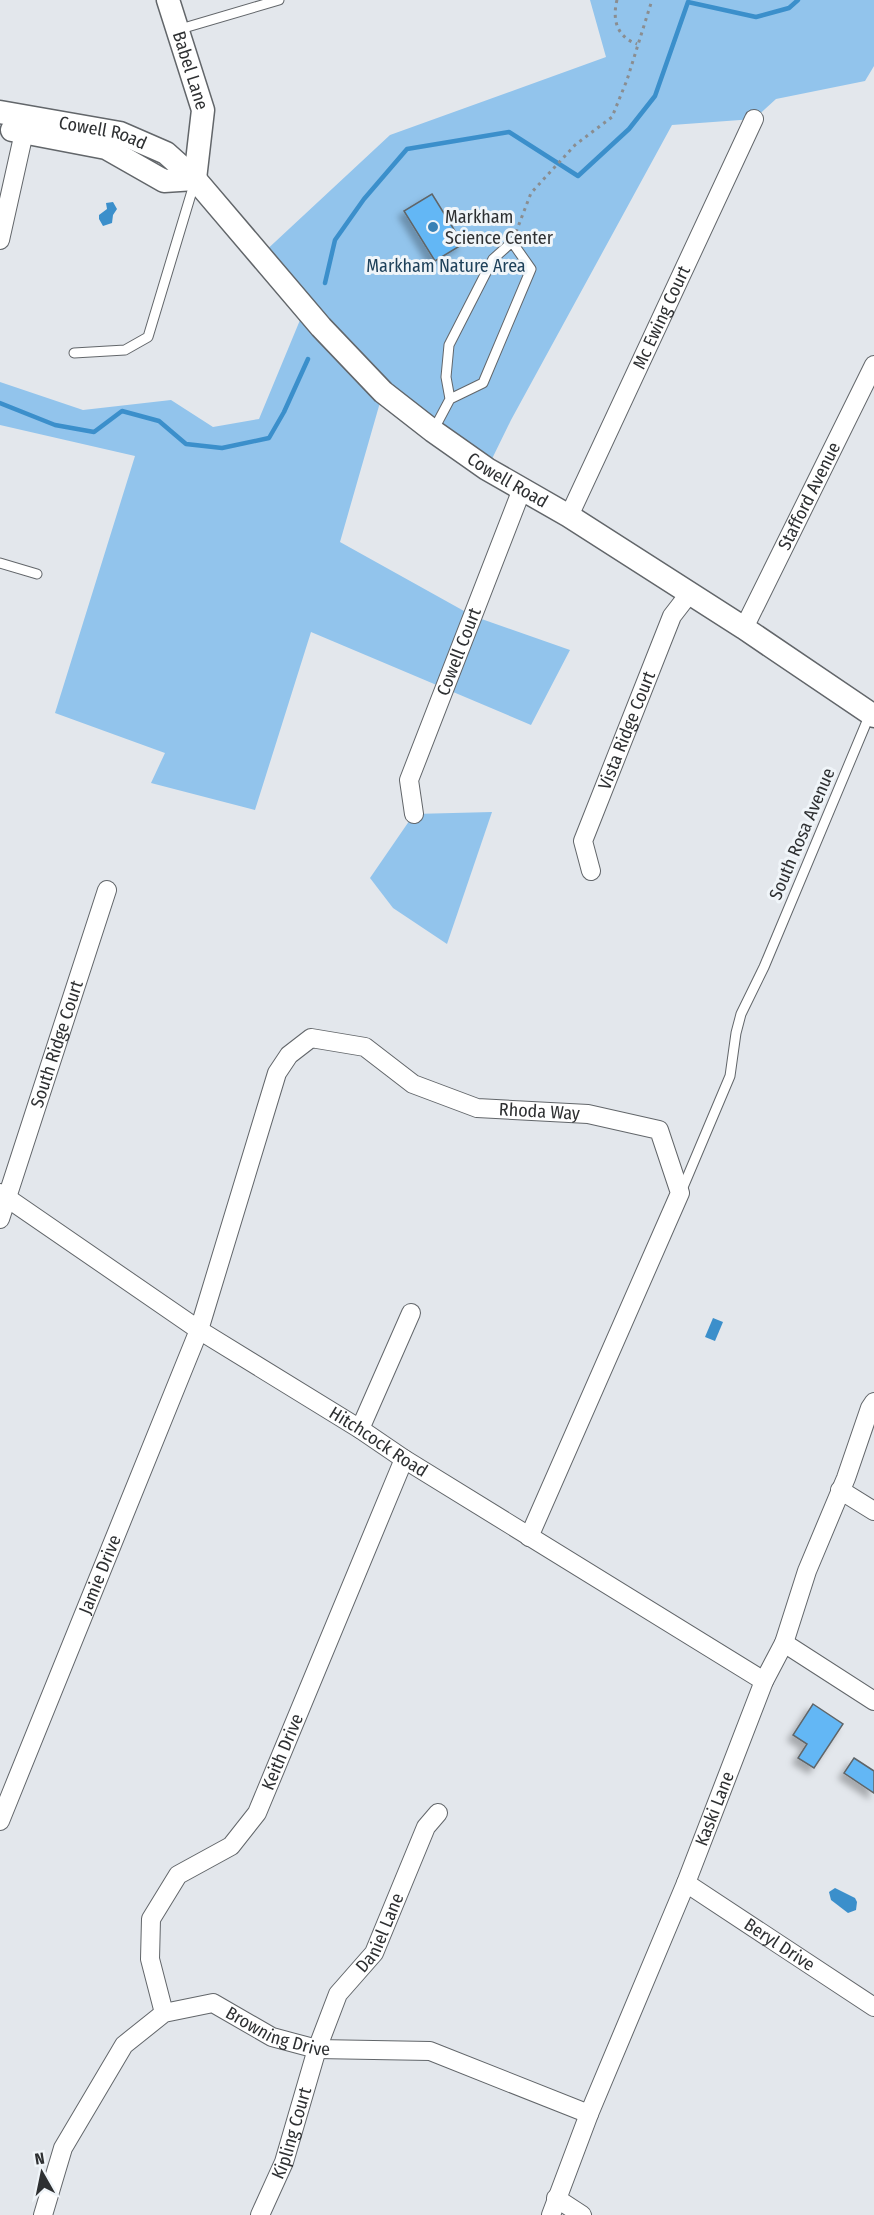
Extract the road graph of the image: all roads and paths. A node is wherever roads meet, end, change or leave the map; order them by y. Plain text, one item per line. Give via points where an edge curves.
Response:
1 (168, 0) edge
2 (279, 0) edge
3 (617, 0) edge
4 (652, 0) edge
5 (177, 30) junction
6 (637, 44) junction
7 (0, 112) edge
8 (754, 119) dead end
9 (26, 125) junction
10 (0, 128) edge
11 (195, 179) junction
12 (0, 240) edge
13 (512, 242) junction
14 (74, 353) dead end
15 (874, 365) edge
16 (450, 399) junction
17 (434, 431) junction
18 (522, 489) junction
19 (569, 516) junction
20 (0, 563) edge
21 (37, 574) dead end
22 (689, 594) junction
23 (744, 628) junction
24 (872, 715) edge
25 (414, 814) dead end
26 (591, 870) dead end
27 (107, 890) dead end
28 (680, 1193) junction
29 (4, 1195) edge
30 (0, 1219) edge
31 (411, 1313) dead end
32 (199, 1330) junction
33 (874, 1402) edge
34 (360, 1428) junction
35 (404, 1459) junction
36 (840, 1490) junction
37 (874, 1511) edge
38 (529, 1537) junction
39 (784, 1642) junction
40 (764, 1681) junction
41 (874, 1701) edge
42 (438, 1813) dead end
43 (0, 1821) edge
44 (686, 1883) junction
45 (874, 2007) edge
46 (164, 2013) junction
47 (317, 2049) junction
48 (589, 2114) junction
49 (554, 2207) edge
50 (43, 2215) edge
51 (260, 2215) edge
52 (582, 2215) edge

1 - 5 street, Babel Lane
2 - 5 lane
3 - 6 path via 619,32 627,41
4 - 6 path
5 - 11 street, Babel Lane via 203,110
6 - 13 path via 612,117 575,145 531,193
7 - 9 street, Cowell Road
8 - 19 street, Mc Ewing Court
9 - 10 street, Cowell Road
9 - 11 street, Cowell Road via 106,148 164,181
9 - 12 street
11 - 14 lane via 148,337 125,350
11 - 17 street, Cowell Road via 321,327 383,392
13 - 16 lane via 493,259 449,345 446,377
13 - 16 lane via 531,269 512,318 483,383
15 - 23 street, Stafford Avenue
16 - 17 lane
17 - 18 street, Cowell Road
18 - 19 street, Cowell Road
18 - 25 street, Cowell Court via 409,780
19 - 22 street, Cowell Road
20 - 21 lane
22 - 23 street, Cowell Road
22 - 26 street, Vista Ridge Court via 672,616 583,841
23 - 24 street, Cowell Road
24 - 28 lane, South Rosa Avenue via 741,1014 730,1076
27 - 29 street, South Ridge Court
28 - 32 street, Rhoda Way via 659,1130 588,1114 477,1108 413,1084 365,1047 311,1038 289,1055 276,1073
28 - 38 street
29 - 30 street, South Ridge Court
29 - 32 street, Hitchcock Road
31 - 34 street
32 - 34 street, Hitchcock Road
32 - 43 street, Jamie Drive
33 - 36 street, Kaski Lane
34 - 35 street, Hitchcock Road
35 - 38 street, Hitchcock Road
35 - 46 street, Keith Drive via 257,1813 231,1846 178,1875 151,1919 150,1959
36 - 37 street
36 - 39 street, Kaski Lane
38 - 40 street, Hitchcock Road
39 - 40 street, Kaski Lane
39 - 41 street
40 - 44 street, Kaski Lane
42 - 47 street, Daniel Lane via 426,1827 374,1953 338,1994
44 - 45 street, Beryl Drive
44 - 48 street, Kaski Lane
46 - 47 street, Browning Drive via 213,2003 273,2037
46 - 50 street, Browning Drive via 124,2045 63,2148
47 - 48 street, Browning Drive via 430,2051
47 - 51 street, Kipling Court via 284,2162
48 - 49 street, Kaski Lane
49 - 52 street

